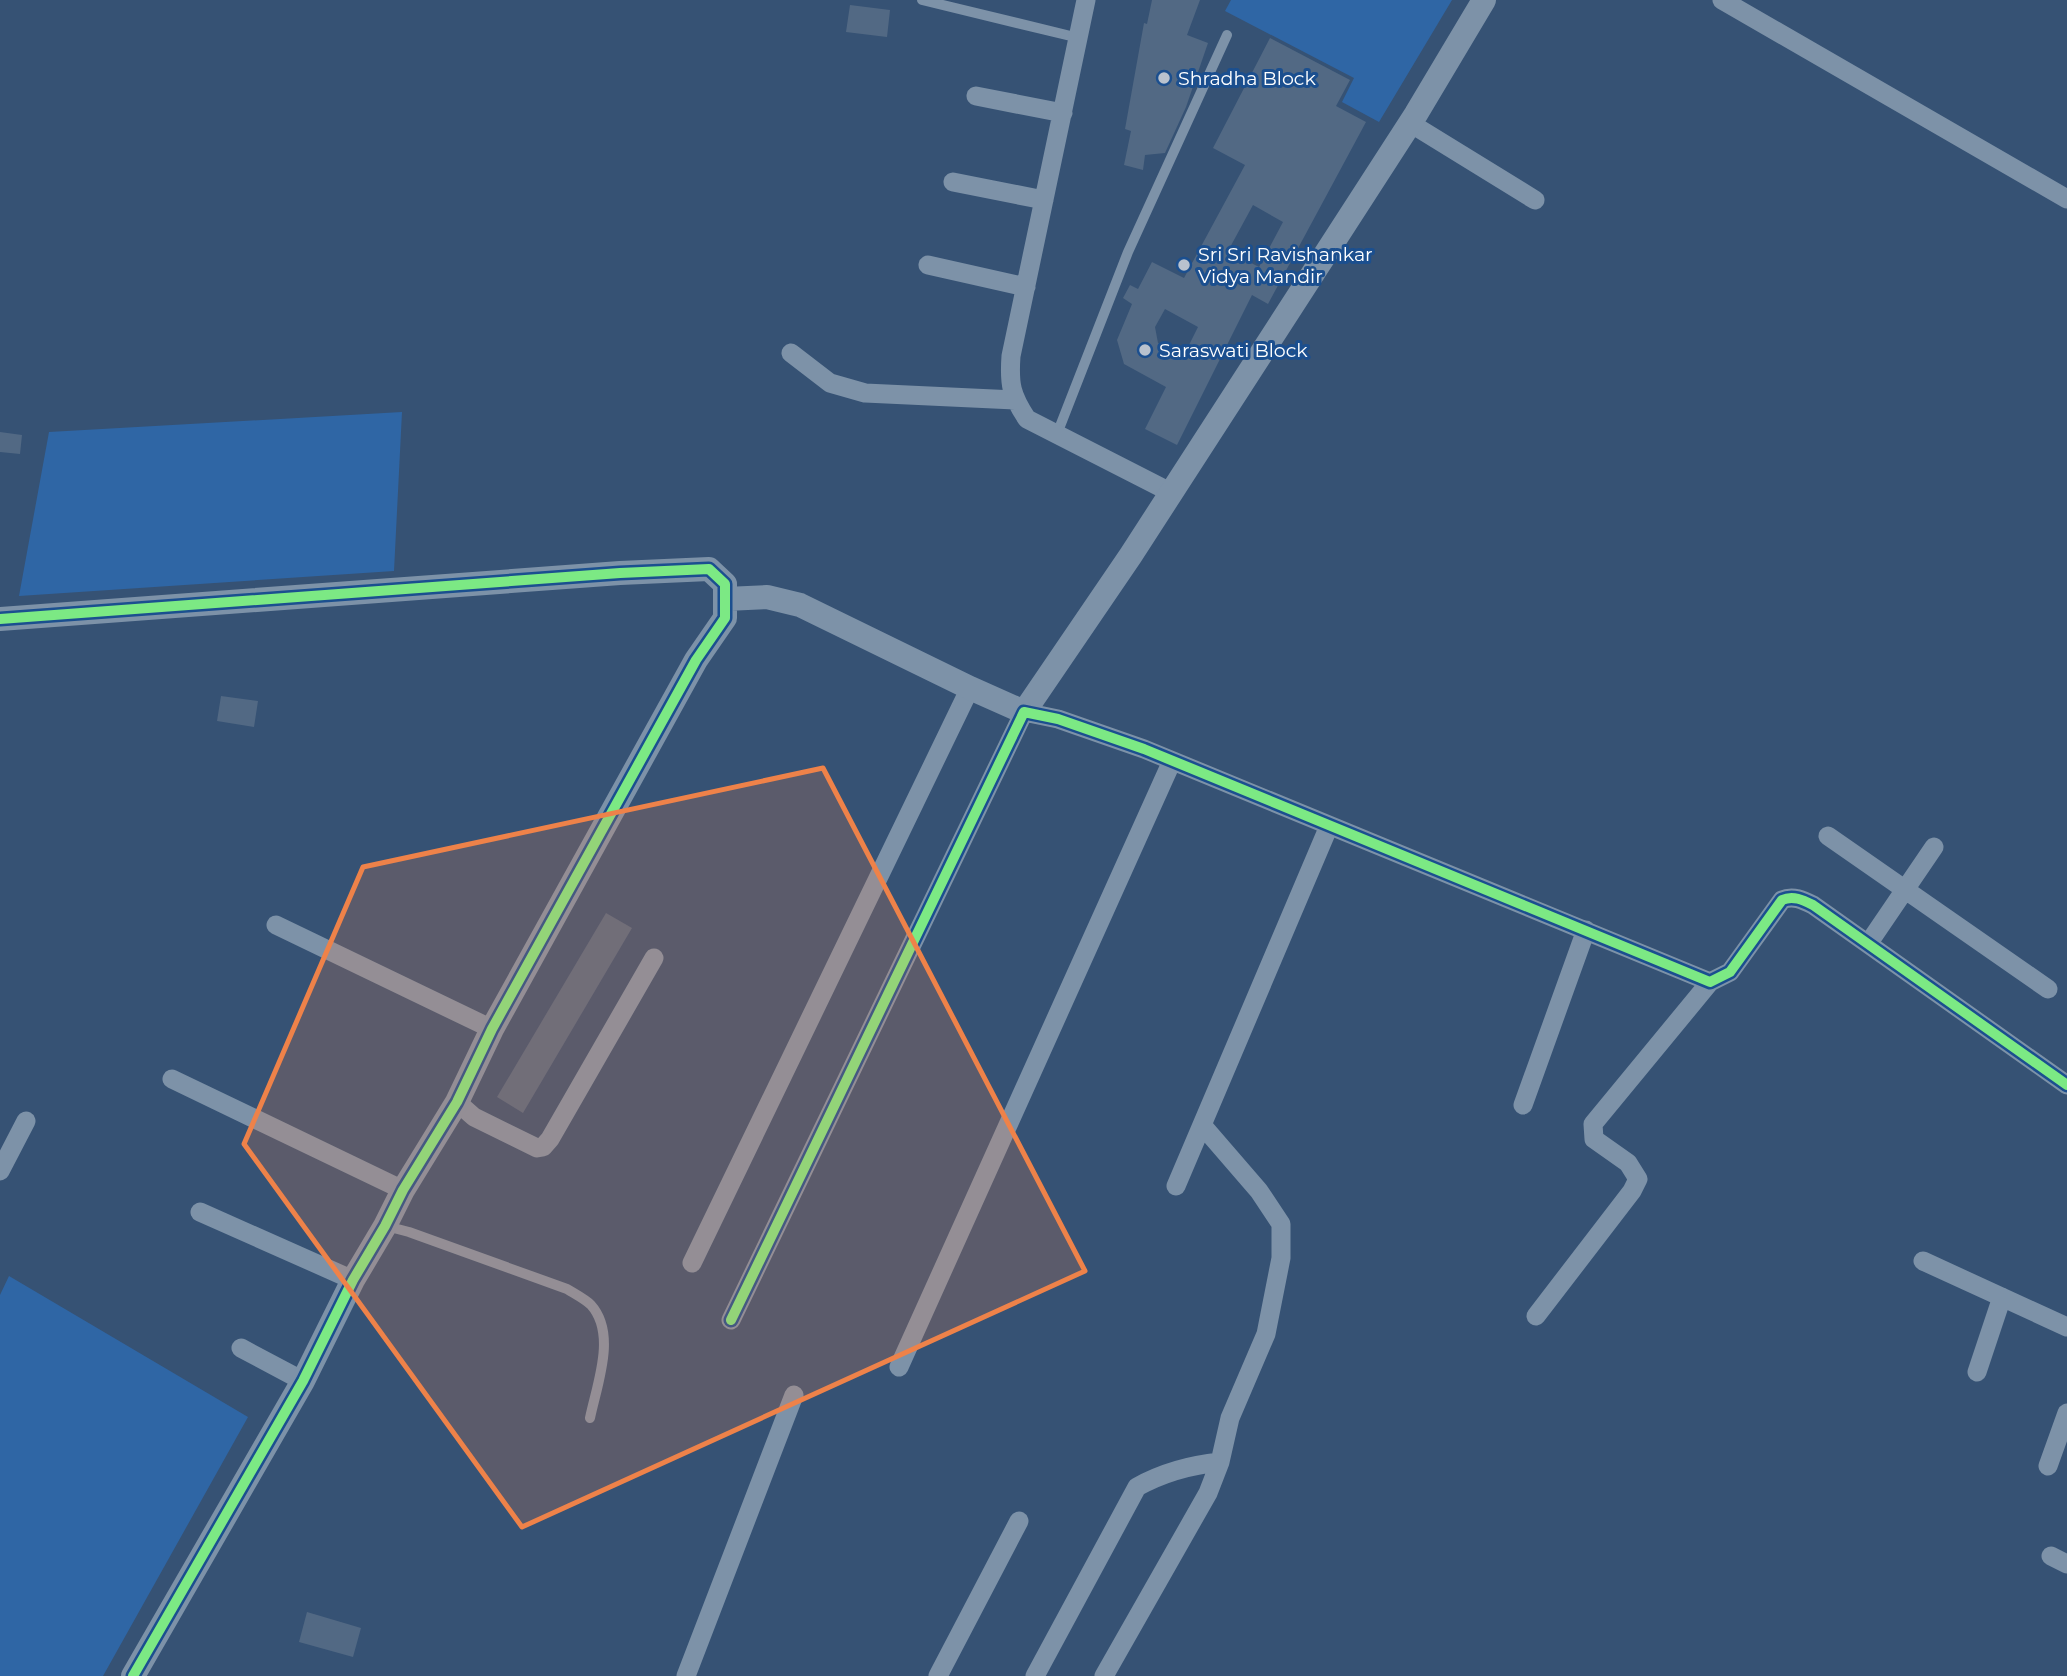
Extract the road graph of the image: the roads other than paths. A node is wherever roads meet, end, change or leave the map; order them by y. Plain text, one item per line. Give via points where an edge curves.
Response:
1 (1086, 0) edge
2 (1484, 0) edge
3 (1722, 0) edge
4 (922, 1) edge
5 (1227, 35) dead end
6 (1079, 38) junction
7 (976, 96) dead end
8 (1063, 113) junction
9 (1410, 123) junction
10 (953, 181) dead end
11 (2067, 199) edge
12 (1044, 200) junction
13 (1535, 200) dead end
14 (928, 265) dead end
15 (1026, 287) junction
16 (791, 353) dead end
17 (1015, 400) junction
18 (1057, 434) junction
19 (1170, 492) junction
20 (726, 599) junction
21 (0, 619) edge
22 (970, 688) junction
23 (1024, 712) junction
24 (1172, 761) junction
25 (1329, 826) junction
26 (1828, 836) dead end
27 (1934, 847) dead end
28 (1905, 890) junction
29 (276, 925) dead end
30 (1586, 930) junction
31 (1868, 944) junction
32 (654, 958) dead end
33 (1710, 982) junction
34 (2048, 989) dead end
35 (492, 1030) junction
36 (172, 1079) dead end
37 (2067, 1085) edge
38 (457, 1102) junction
39 (1523, 1105) dead end
40 (26, 1121) dead end
41 (1202, 1125) junction
42 (3, 1159) edge
43 (1177, 1186) dead end
44 (403, 1190) junction
45 (201, 1212) dead end
46 (385, 1226) junction
47 (1923, 1261) dead end
48 (692, 1263) dead end
49 (353, 1280) junction
50 (2002, 1297) junction
51 (1536, 1316) dead end
52 (732, 1320) dead end
53 (2067, 1327) edge
54 (241, 1348) dead end
55 (899, 1367) dead end
56 (1977, 1372) dead end
57 (303, 1381) junction
58 (794, 1395) dead end
59 (2067, 1413) edge
60 (590, 1418) dead end
61 (1220, 1462) junction
62 (2048, 1466) dead end
63 (1019, 1521) dead end
64 (133, 1676) edge
65 (686, 1676) edge
66 (938, 1676) edge
67 (1035, 1676) edge
68 (1104, 1676) edge

1 - 6 street
2 - 9 street
3 - 11 street
4 - 6 lane
5 - 18 lane via 1128,252
6 - 8 street
7 - 8 street
8 - 12 street
9 - 13 street
9 - 19 street
10 - 12 street
12 - 15 street
14 - 15 street
15 - 17 street via 1011,356 1009,382
16 - 17 street via 830,383 865,393
17 - 18 street via 1027,419
18 - 19 street
19 - 23 street
20 - 21 street via 725,584 709,569
20 - 22 street via 767,597 800,605
20 - 35 street via 725,618 696,660
22 - 23 street
22 - 48 street
23 - 24 street via 1058,719
23 - 52 street
24 - 25 street
24 - 55 street
25 - 30 street
25 - 41 street
26 - 28 street
27 - 28 street
28 - 31 street
28 - 34 street
29 - 35 street
30 - 33 street
30 - 39 street
31 - 33 street via 1813,905 1787,898 1730,972
31 - 37 street
32 - 38 street via 542,1147 474,1117
33 - 51 street via 1593,1124 1594,1139 1628,1163 1638,1179
35 - 38 street
36 - 44 street
38 - 44 street
40 - 42 street
41 - 43 street
41 - 61 street via 1281,1224 1281,1258 1266,1334 1230,1418
44 - 46 street
45 - 49 street
46 - 49 street
46 - 60 lane via 568,1289 590,1304 602,1322 606,1341
47 - 50 street
49 - 57 street
50 - 53 street
50 - 56 street
54 - 57 street
57 - 64 street
58 - 65 street
59 - 62 street
61 - 67 street via 1158,1475 1138,1487
61 - 68 street via 1208,1493
63 - 66 street

